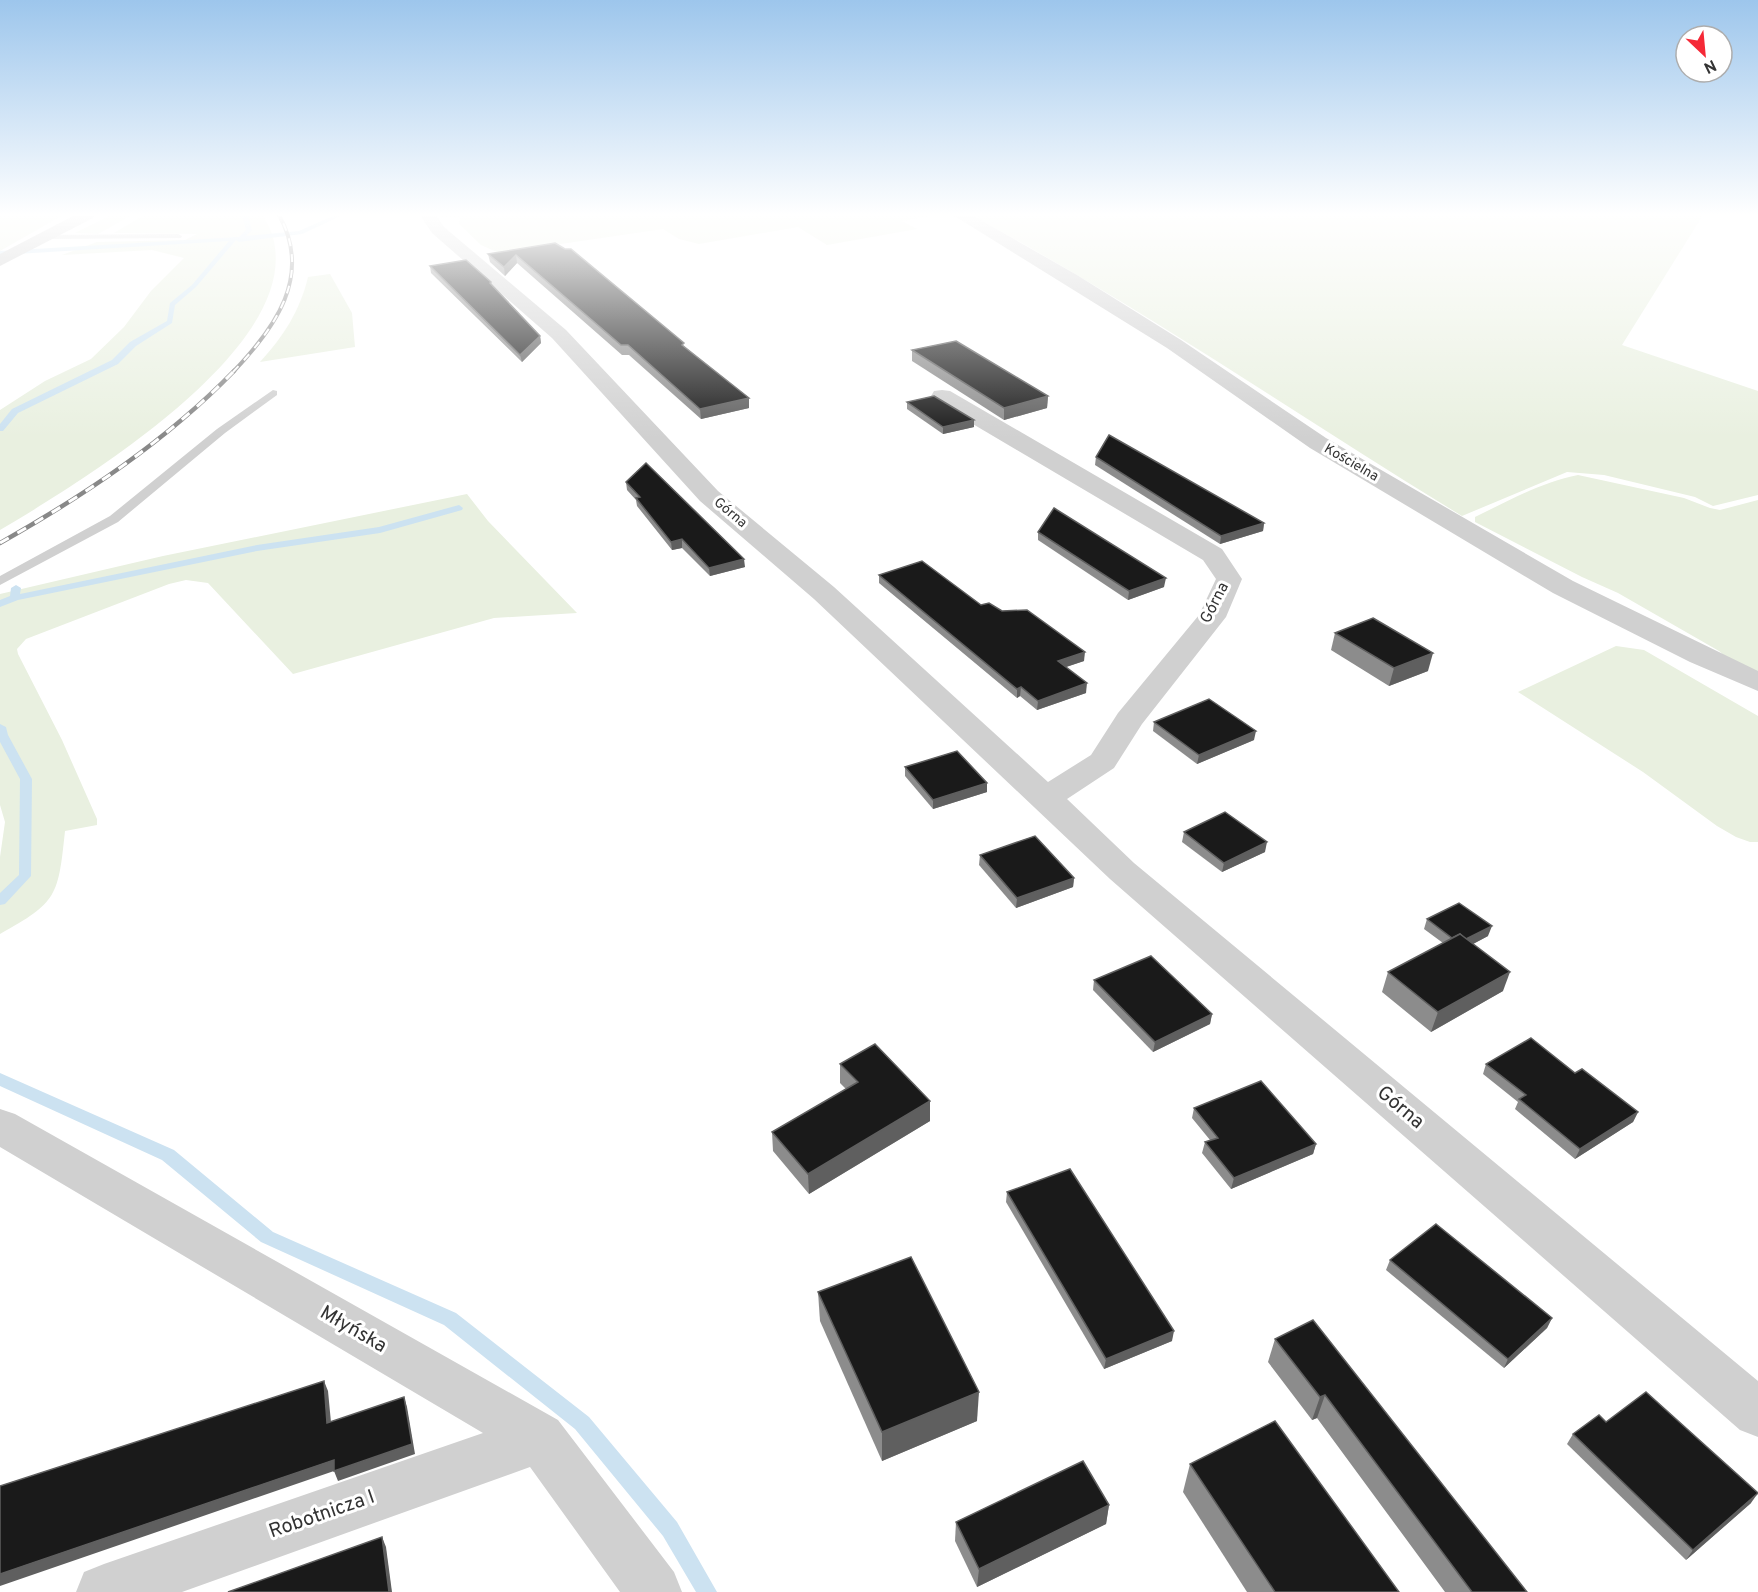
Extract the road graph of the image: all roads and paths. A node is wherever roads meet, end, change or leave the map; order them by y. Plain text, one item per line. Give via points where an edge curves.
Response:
1 (507, 289) edge
2 (1087, 289) edge
3 (273, 393) dead end
4 (942, 396) dead end
5 (0, 581) edge
6 (1758, 682) edge
7 (1046, 798) junction
8 (0, 1126) edge
9 (1758, 1413) edge
10 (540, 1438) junction
11 (105, 1592) edge
12 (654, 1592) edge

1 - 7 street, Górna via 559,334 709,496 824,593
2 - 6 street, Kościelna via 1318,443 1563,587
3 - 5 lane via 114,519
4 - 7 street, Górna via 1213,555 1229,579 1212,617 1129,720 1103,761
7 - 9 street, Górna via 1122,871
8 - 10 street, Młyńska
10 - 11 street, Robotnicza I
10 - 12 street, Młyńska

